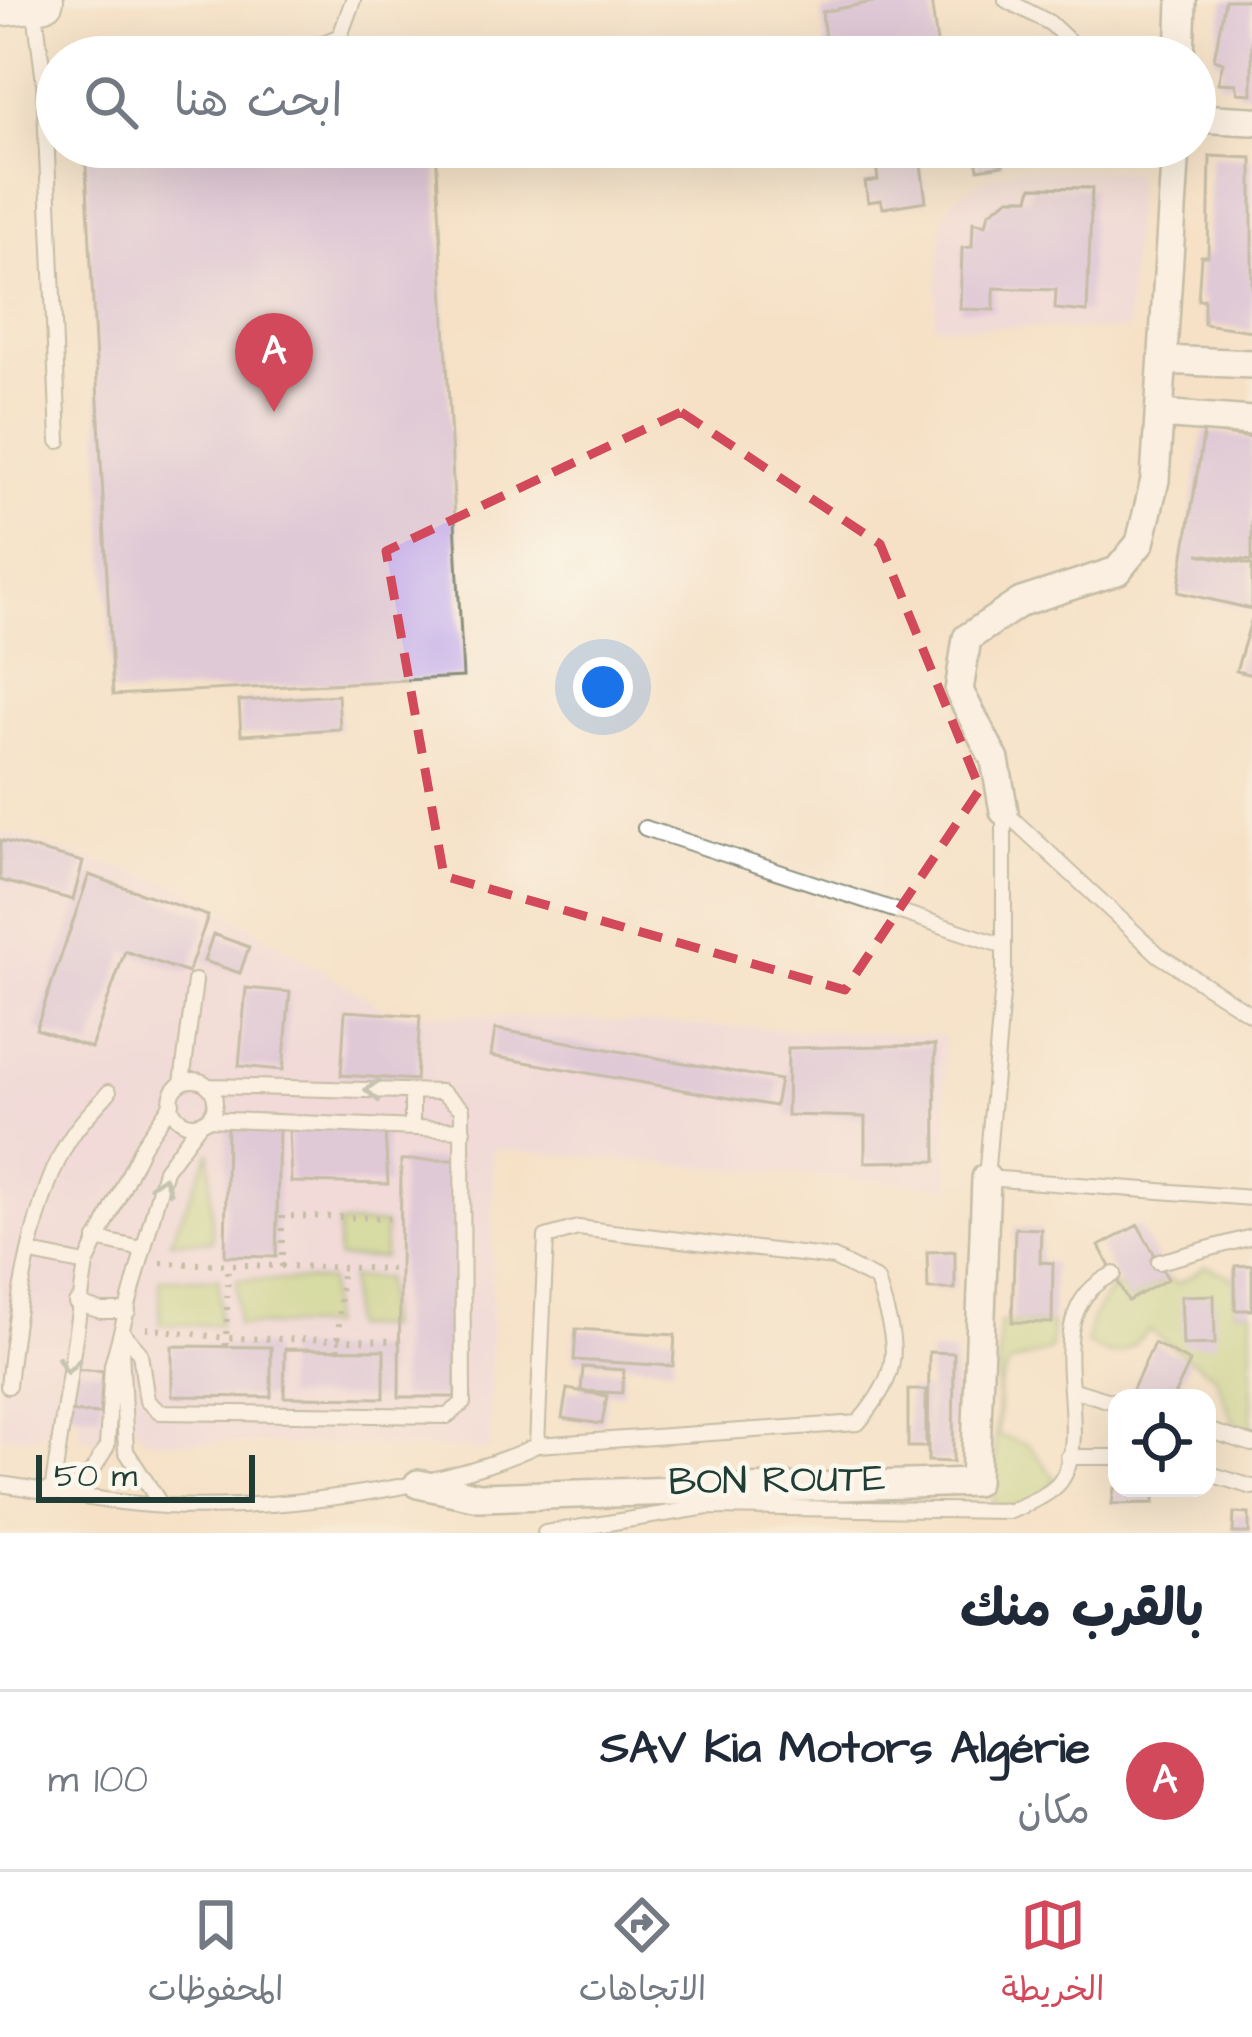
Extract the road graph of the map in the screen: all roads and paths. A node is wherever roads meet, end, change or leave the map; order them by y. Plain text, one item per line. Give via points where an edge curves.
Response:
1 (38, 0) edge
2 (353, 0) edge
3 (1006, 0) edge
4 (1183, 0) edge
5 (0, 5) edge
6 (40, 36) edge
7 (340, 36) edge
8 (1064, 36) edge
9 (1181, 36) edge
10 (1216, 119) edge
11 (1252, 121) edge
12 (48, 168) edge
13 (1175, 168) edge
14 (1164, 360) junction
15 (1252, 364) edge
16 (1160, 414) junction
17 (1252, 421) edge
18 (59, 441) dead end
19 (1004, 811) junction
20 (645, 828) dead end
21 (1004, 946) junction
22 (195, 981) dead end
23 (1252, 1015) edge
24 (182, 1083) junction
25 (209, 1086) junction
26 (412, 1091) junction
27 (109, 1092) dead end
28 (172, 1103) junction
29 (204, 1121) junction
30 (412, 1128) junction
31 (463, 1130) junction
32 (986, 1178) junction
33 (1252, 1198) edge
34 (400, 1218) dead end
35 (1252, 1237) edge
36 (96, 1239) junction
37 (31, 1252) junction
38 (141, 1256) junction
39 (1159, 1262) dead end
40 (86, 1264) junction
41 (228, 1266) junction
42 (282, 1267) junction
43 (341, 1268) junction
44 (400, 1269) dead end
45 (1114, 1274) dead end
46 (76, 1303) junction
47 (124, 1328) junction
48 (400, 1341) dead end
49 (226, 1342) junction
50 (338, 1345) junction
51 (8, 1386) dead end
52 (1070, 1389) junction
53 (1108, 1400) edge
54 (1216, 1433) edge
55 (1252, 1444) edge
56 (537, 1445) junction
57 (1068, 1457) junction
58 (1108, 1457) edge
59 (1216, 1476) edge
60 (0, 1484) edge
61 (418, 1484) junction
62 (1252, 1486) edge
63 (52, 1492) junction
64 (78, 1495) junction
65 (160, 1505) junction
66 (545, 1533) edge

1 - 5 main road
1 - 6 lane
2 - 7 lane
3 - 8 lane
4 - 9 street
10 - 11 street
12 - 18 lane
13 - 14 street
14 - 15 street
14 - 16 street
16 - 17 street
16 - 19 street via 1140,543 1117,571 1021,602 967,638 959,691 995,760
19 - 21 lane
19 - 23 lane via 1160,955
20 - 21 lane
21 - 32 lane
22 - 24 lane
24 - 25 lane
24 - 28 lane
26 -> 25 lane
25 - 29 lane via 215,1107
26 - 30 lane
26 - 31 lane via 457,1102
27 - 37 lane via 61,1157
28 - 29 lane via 181,1120
28 - 36 lane
29 - 30 lane
38 -> 29 lane via 165,1170
30 - 31 lane
31 - 47 lane via 465,1396 454,1414 160,1412 146,1401 140,1353
32 - 33 lane
32 - 61 street via 975,1482 479,1497
34 - 42 path via 282,1216
35 - 39 lane
36 - 38 lane
36 - 40 lane
37 - 40 lane
37 - 51 lane
38 - 41 path
38 - 47 lane
40 - 46 lane
41 - 42 path
41 - 49 path
42 - 43 path
43 - 44 path
43 - 50 path
45 - 52 lane via 1094,1283 1073,1314
46 - 47 lane
46 -> 63 lane
47 - 49 path
47 - 64 lane via 111,1372 107,1446
47 - 65 lane via 126,1451
48 - 50 path
49 - 50 path
52 - 53 lane
52 - 57 lane
54 - 55 lane
56 - 56 lane via 546,1238 578,1228 835,1258 877,1280 893,1334 889,1387 858,1423
56 - 61 lane via 489,1468
57 - 58 lane
57 - 66 lane, BON ROUTE via 1056,1486 1011,1511 708,1508
59 - 62 lane
60 - 63 lane
61 - 65 lane
63 - 64 lane
64 - 65 lane

